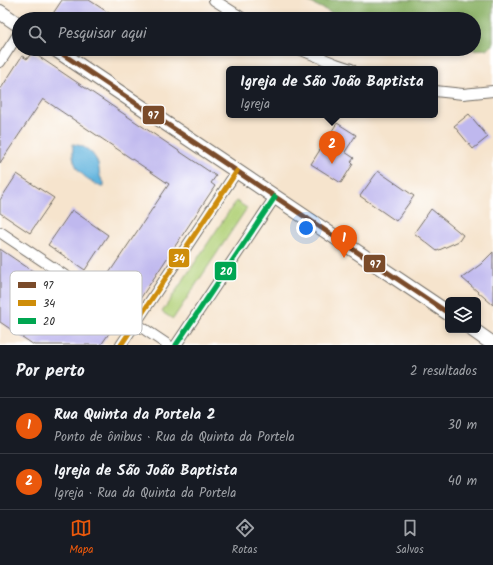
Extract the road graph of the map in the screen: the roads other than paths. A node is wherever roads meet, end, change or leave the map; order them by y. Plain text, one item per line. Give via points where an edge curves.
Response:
1 (214, 0) edge
2 (0, 12) edge
3 (233, 12) edge
4 (12, 20) edge
5 (12, 44) edge
6 (65, 56) edge
7 (316, 56) edge
8 (0, 62) edge
9 (342, 66) edge
10 (438, 91) edge
11 (493, 91) edge
12 (237, 171) junction
13 (275, 197) junction
14 (0, 232) edge
15 (58, 271) edge
16 (445, 311) edge
17 (142, 314) edge
18 (142, 327) edge
19 (477, 333) edge
20 (128, 335) edge
21 (493, 344) edge
22 (121, 345) edge
23 (168, 345) edge
24 (176, 345) edge

1 - 3 street
2 - 4 street
5 - 8 street
6 - 12 street
7 - 9 street
10 - 11 street via 463,94
12 - 13 street
12 - 17 street
13 - 16 street
13 - 24 street
14 - 15 street
18 - 23 street
19 - 21 street
20 - 22 street

